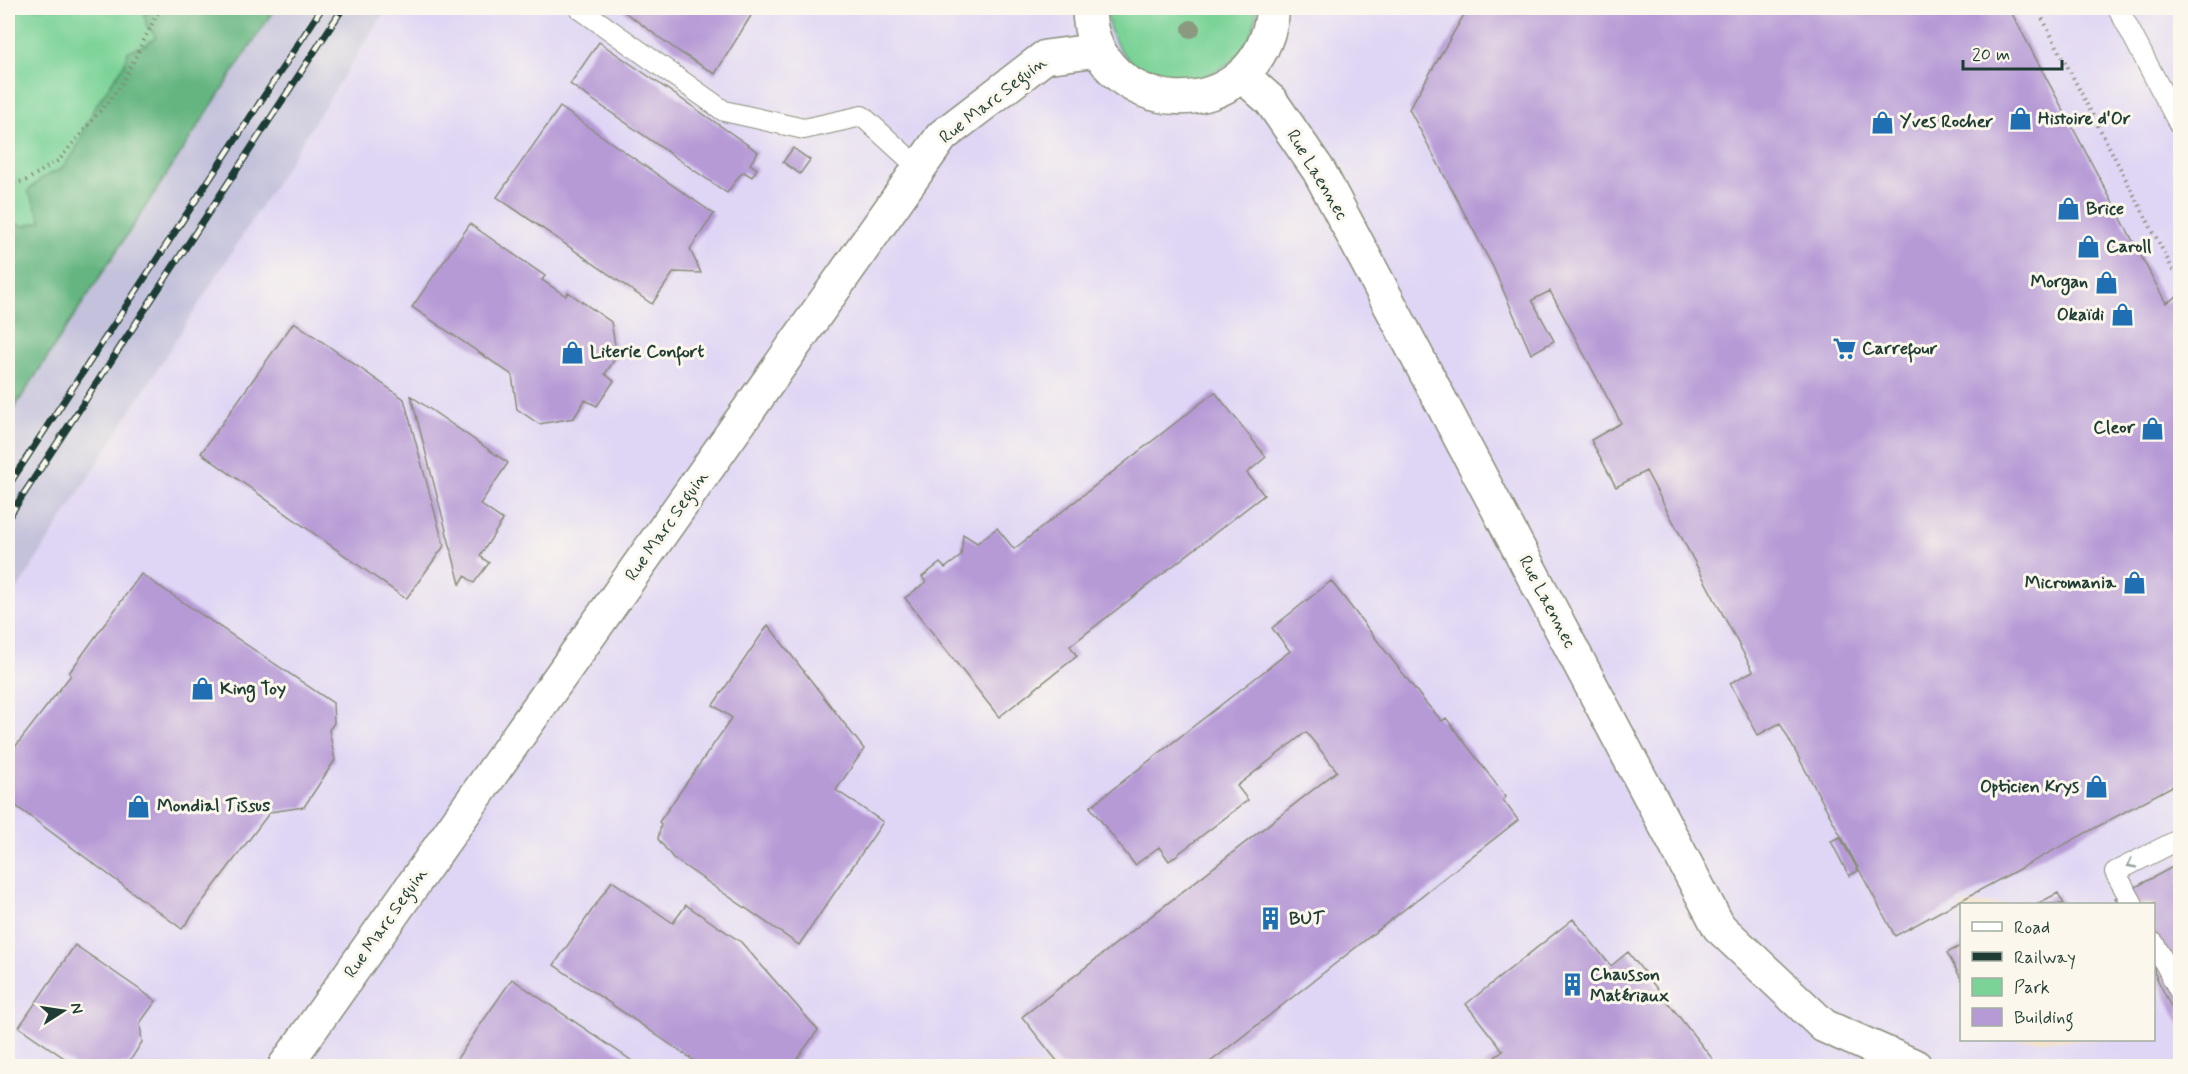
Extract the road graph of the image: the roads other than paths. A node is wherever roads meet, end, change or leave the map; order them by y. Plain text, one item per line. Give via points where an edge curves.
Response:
1 (579, 8) edge
2 (1089, 8) edge
3 (1273, 8) edge
4 (2118, 8) edge
5 (1099, 50) junction
6 (1242, 75) junction
7 (2181, 126) edge
8 (919, 168) junction
9 (2181, 839) edge
10 (2132, 903) edge
11 (2155, 945) edge
12 (2181, 992) edge
13 (285, 1066) edge
14 (1915, 1066) edge

1 - 8 lane via 724,111 804,129 862,116
2 - 5 street via 1089,21
3 - 6 street via 1271,28 1260,54
4 - 7 lane
5 - 6 street via 1116,72 1138,88 1164,97 1192,98 1219,90
5 - 8 street, Rue Marc Seguin via 1045,57 942,136
6 - 14 street, Rue Laennec via 1270,101 1319,171 1719,927 1824,1026
8 - 13 street, Rue Marc Seguin
9 -> 10 lane via 2115,872
11 - 12 lane

